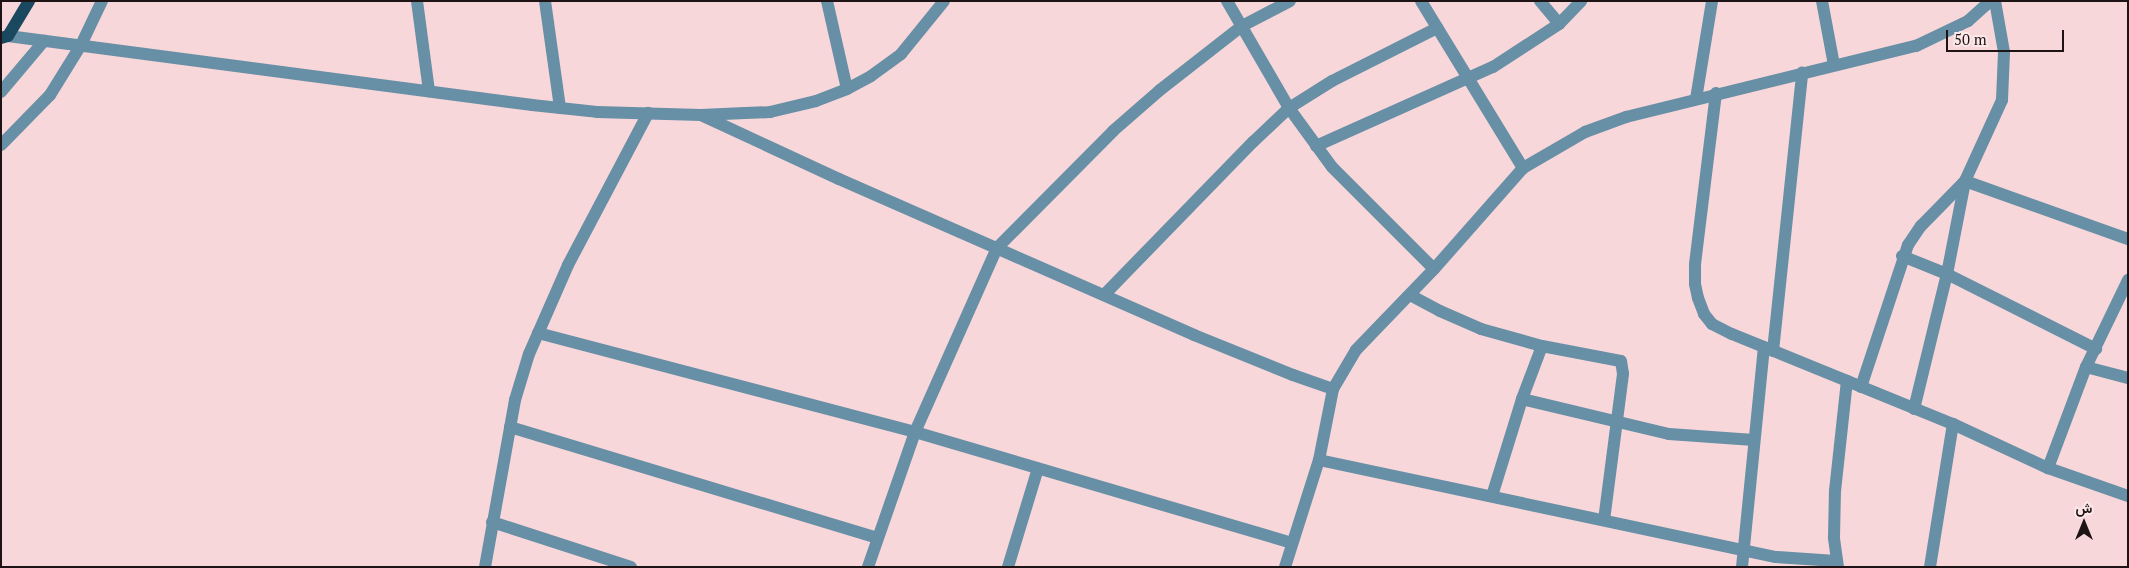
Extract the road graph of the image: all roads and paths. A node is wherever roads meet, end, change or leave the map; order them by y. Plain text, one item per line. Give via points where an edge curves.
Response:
1 (28, 1) edge
2 (102, 1) edge
3 (417, 1) edge
4 (544, 1) edge
5 (827, 1) edge
6 (944, 1) edge
7 (1227, 1) edge
8 (1290, 1) edge
9 (1421, 1) edge
10 (1540, 1) edge
11 (1581, 1) edge
12 (1712, 1) edge
13 (1822, 1) edge
14 (1990, 1) edge
15 (1995, 1) edge
16 (1559, 24) junction
17 (1242, 26) junction
18 (1437, 28) junction
19 (4, 37) edge
20 (44, 41) junction
21 (81, 45) junction
22 (1834, 65) junction
23 (1802, 73) junction
24 (1468, 79) junction
25 (847, 89) junction
26 (429, 91) junction
27 (1, 92) edge
28 (1716, 94) junction
29 (1696, 99) junction
30 (560, 108) junction
31 (1289, 108) junction
32 (648, 113) junction
33 (701, 115) junction
34 (1, 145) edge
35 (1316, 146) junction
36 (1523, 168) junction
37 (1965, 181) junction
38 (2128, 239) edge
39 (997, 248) junction
40 (1902, 256) junction
41 (1434, 269) junction
42 (1947, 274) junction
43 (2128, 280) edge
44 (1104, 295) junction
45 (1410, 295) junction
46 (538, 332) junction
47 (1542, 346) junction
48 (1769, 349) junction
49 (2096, 349) junction
50 (2086, 367) junction
51 (2128, 378) edge
52 (1848, 381) junction
53 (1861, 386) junction
54 (1333, 389) junction
55 (1522, 399) junction
56 (1914, 409) junction
57 (1617, 421) junction
58 (1952, 424) junction
59 (510, 427) junction
60 (915, 432) junction
61 (1754, 440) junction
62 (1319, 460) junction
63 (1038, 468) junction
64 (2048, 468) junction
65 (1492, 496) junction
66 (2128, 496) edge
67 (1604, 520) junction
68 (492, 522) junction
69 (878, 538) junction
70 (1292, 543) junction
71 (1743, 549) junction
72 (1837, 564) edge
73 (485, 567) edge
74 (631, 567) edge
75 (868, 567) edge
76 (1008, 567) edge
77 (1285, 567) edge
78 (1742, 567) edge
79 (1930, 567) edge

1 - 19 main road
2 - 21 street
3 - 26 street
4 - 30 street
5 - 25 street
6 - 25 street via 901,54
7 - 17 street
8 - 17 street
9 - 18 street
10 - 16 street
11 - 16 street
12 - 29 street
13 - 22 street
14 - 22 street via 1968,21 1925,43
15 - 37 street via 2004,52 2004,90 2000,108
16 - 24 street via 1493,67
17 - 31 street
17 - 39 street via 1113,131
18 - 24 street
18 - 31 street via 1332,81
19 - 20 street
20 - 21 street
20 - 27 street
21 - 26 street
21 - 34 street via 50,95
22 - 23 street
23 - 28 street
23 - 48 street
24 - 35 street
24 - 36 street
25 - 33 street via 816,101 770,112
26 - 30 street
28 - 29 street
28 - 48 street via 1695,284 1704,314 1712,324
29 - 36 street via 1626,117 1585,132
30 - 32 street
31 - 35 street
31 - 44 street
32 - 33 street
32 - 46 street via 568,265
33 - 39 street
35 - 41 street via 1332,167
36 - 41 street
37 - 38 street
37 - 40 street via 1921,226
37 - 42 street
39 - 44 street
39 - 60 street
40 - 42 street
40 - 53 street
41 - 45 street
42 - 49 street
42 - 56 street
43 - 49 street
44 - 54 street via 1194,335
45 - 47 street via 1481,329
45 - 54 street via 1356,350
46 - 59 street via 515,400
46 - 60 street
47 - 55 street
47 - 57 street via 1621,361 1623,374
48 - 52 street
48 - 61 street
49 - 50 street
50 - 51 street
50 - 64 street
52 - 53 street
52 - 72 street via 1835,491
53 - 56 street
54 - 62 street
55 - 57 street
55 - 65 street
56 - 58 street
57 - 61 street via 1686,436
57 - 67 street
58 - 64 street
58 - 79 street
59 - 68 street
59 - 69 street
60 - 63 street
60 - 69 street
61 - 71 street
62 - 65 street
62 - 70 street
63 - 70 street
63 - 76 street
64 - 66 street
65 - 67 street
67 - 71 street
68 - 73 street
68 - 74 street
69 - 75 street
70 - 77 street
71 - 72 street via 1776,557
71 - 78 street

